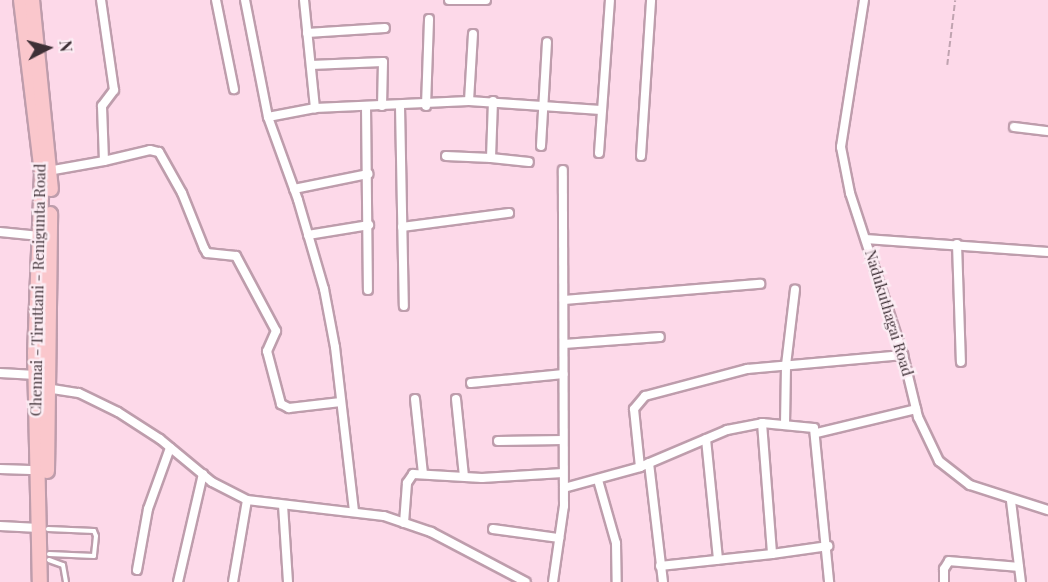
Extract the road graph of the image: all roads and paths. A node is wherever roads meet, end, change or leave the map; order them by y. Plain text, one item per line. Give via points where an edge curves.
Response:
1 (21, 0) edge
2 (32, 0) edge
3 (101, 0) edge
4 (216, 0) edge
5 (246, 0) edge
6 (304, 0) edge
7 (449, 0) edge
8 (486, 0) edge
9 (610, 0) edge
10 (651, 0) edge
11 (864, 0) edge
12 (955, 0) edge
13 (429, 19) dead end
14 (385, 28) dead end
15 (307, 33) junction
16 (472, 34) dead end
17 (548, 42) dead end
18 (311, 65) junction
19 (947, 65) dead end
20 (234, 88) dead end
21 (469, 101) junction
22 (493, 101) junction
23 (543, 104) junction
24 (366, 106) junction
25 (382, 106) junction
26 (400, 106) junction
27 (426, 106) junction
28 (315, 108) junction
29 (601, 110) junction
30 (268, 117) junction
31 (1014, 127) dead end
32 (1048, 131) edge
33 (541, 146) dead end
34 (599, 153) dead end
35 (447, 156) dead end
36 (641, 156) dead end
37 (491, 158) junction
38 (104, 161) junction
39 (529, 162) dead end
40 (563, 170) dead end
41 (46, 171) junction
42 (368, 174) junction
43 (294, 189) junction
44 (509, 213) dead end
45 (369, 225) junction
46 (402, 227) junction
47 (0, 232) edge
48 (308, 235) junction
49 (40, 236) junction
50 (866, 239) junction
51 (957, 244) junction
52 (1048, 252) edge
53 (760, 284) dead end
54 (368, 290) dead end
55 (795, 290) dead end
56 (564, 300) junction
57 (404, 306) dead end
58 (660, 337) dead end
59 (564, 344) junction
60 (903, 355) junction
61 (961, 362) dead end
62 (786, 365) junction
63 (0, 373) edge
64 (564, 374) junction
65 (39, 383) junction
66 (471, 383) dead end
67 (415, 399) dead end
68 (456, 399) dead end
69 (341, 402) junction
70 (916, 409) junction
71 (762, 423) junction
72 (785, 424) junction
73 (817, 433) junction
74 (706, 439) junction
75 (563, 440) junction
76 (498, 441) dead end
77 (170, 448) junction
78 (649, 463) junction
79 (640, 467) junction
80 (0, 469) edge
81 (38, 470) junction
82 (563, 473) junction
83 (203, 474) junction
84 (423, 474) junction
85 (464, 476) junction
86 (598, 480) junction
87 (564, 488) junction
88 (247, 500) junction
89 (1011, 501) junction
90 (283, 505) junction
91 (1048, 510) edge
92 (354, 512) junction
93 (404, 523) junction
94 (0, 526) edge
95 (44, 529) junction
96 (493, 529) dead end
97 (560, 538) junction
98 (828, 546) junction
99 (772, 554) junction
100 (49, 557) junction
101 (718, 559) junction
102 (660, 566) junction
103 (1019, 567) junction
104 (137, 570) dead end
105 (40, 582) edge
106 (49, 582) edge
107 (66, 582) edge
108 (178, 582) edge
109 (233, 582) edge
110 (288, 582) edge
111 (526, 582) edge
112 (553, 582) edge
113 (617, 582) edge
114 (663, 582) edge
115 (829, 582) edge
116 (944, 582) edge
117 (1021, 582) edge

1 - 41 highway, Chennai - Tiruttani - Renigunta Road
2 - 41 highway, Chennai - Tiruttani - Renigunta Road
3 - 38 street via 114,90 102,106
4 - 20 street
5 - 30 street
6 - 15 street
7 - 8 street
9 - 29 street
10 - 36 street
11 - 50 street, Nadukuthagai Road via 841,147 850,193
12 - 19 path
13 - 27 street
14 - 15 street
15 - 18 street
16 - 21 street
17 - 23 street
18 - 25 street via 383,62
18 - 28 street
21 - 22 street
21 - 27 street
22 - 23 street
22 - 37 street
23 - 29 street
23 - 33 street
24 - 25 street
24 - 28 street
24 - 42 street
25 - 26 street
26 - 27 street
26 - 46 street
28 - 30 street
29 - 34 street
30 - 43 street
31 - 32 street
35 - 37 street
37 - 39 street
38 - 41 street
38 - 69 street via 150,150 159,152 182,193 207,253 236,256 276,331 267,351 281,404 289,408
40 - 56 street
41 - 49 highway, Chennai - Tiruttani - Renigunta Road
41 - 65 highway, Chennai - Tiruttani - Renigunta Road
42 - 43 street
42 - 45 street
43 - 48 street
44 - 46 street
45 - 48 street
45 - 54 street
46 - 57 street
47 - 49 street
48 - 69 street via 331,324
49 - 65 highway, Chennai - Tiruttani - Renigunta Road
50 - 51 street
50 - 60 street, Nadukuthagai Road
51 - 52 street
51 - 61 street
53 - 56 street
55 - 62 street
56 - 59 street
58 - 59 street
59 - 64 street
60 - 62 street via 825,365
60 - 70 street, Nadukuthagai Road
62 - 72 street
62 - 79 street via 736,372 645,396 634,409
63 - 65 street
64 - 66 street
64 - 75 street
65 - 77 street via 79,393 118,412
65 - 81 highway, Chennai - Tiruttani - Renigunta Road
65 - 95 highway, Chennai - Tiruttani - Renigunta Road
67 - 84 street
68 - 85 street
69 - 92 street
70 - 73 street
70 - 89 street, Nadukuthagai Road via 939,461 970,485
71 - 72 street
71 - 74 street
71 - 99 street
72 - 73 street via 814,428
73 - 98 street
74 - 78 street
74 - 101 street
75 - 76 street
75 - 82 street
77 - 83 street
77 - 104 street via 148,509
78 - 79 street
78 - 102 street
79 - 86 street
80 - 81 street
81 - 95 highway, Chennai - Tiruttani - Renigunta Road
82 - 85 street
82 - 87 street
83 - 88 street
83 - 108 street
84 - 85 street
84 - 93 street via 409,476
86 - 87 street
86 - 113 street via 616,543
87 - 97 street
88 - 90 street
88 - 109 street
89 - 91 street, Nadukuthagai Road
89 - 103 street
90 - 92 street
90 - 110 street
92 - 93 street
93 - 111 street via 431,532
94 - 95 street
95 - 100 highway, Chennai - Tiruttani - Renigunta Road
95 - 100 lane via 94,531 96,536 94,556
95 - 105 highway, Chennai - Tiruttani - Renigunta Road
96 - 97 street
97 - 112 street
98 - 99 street
98 - 115 street
99 - 101 street
100 - 106 highway, Chennai - Tiruttani - Renigunta Road
100 - 107 lane via 63,565
101 - 102 street
102 - 114 street
103 - 116 street via 949,561
103 - 117 street

